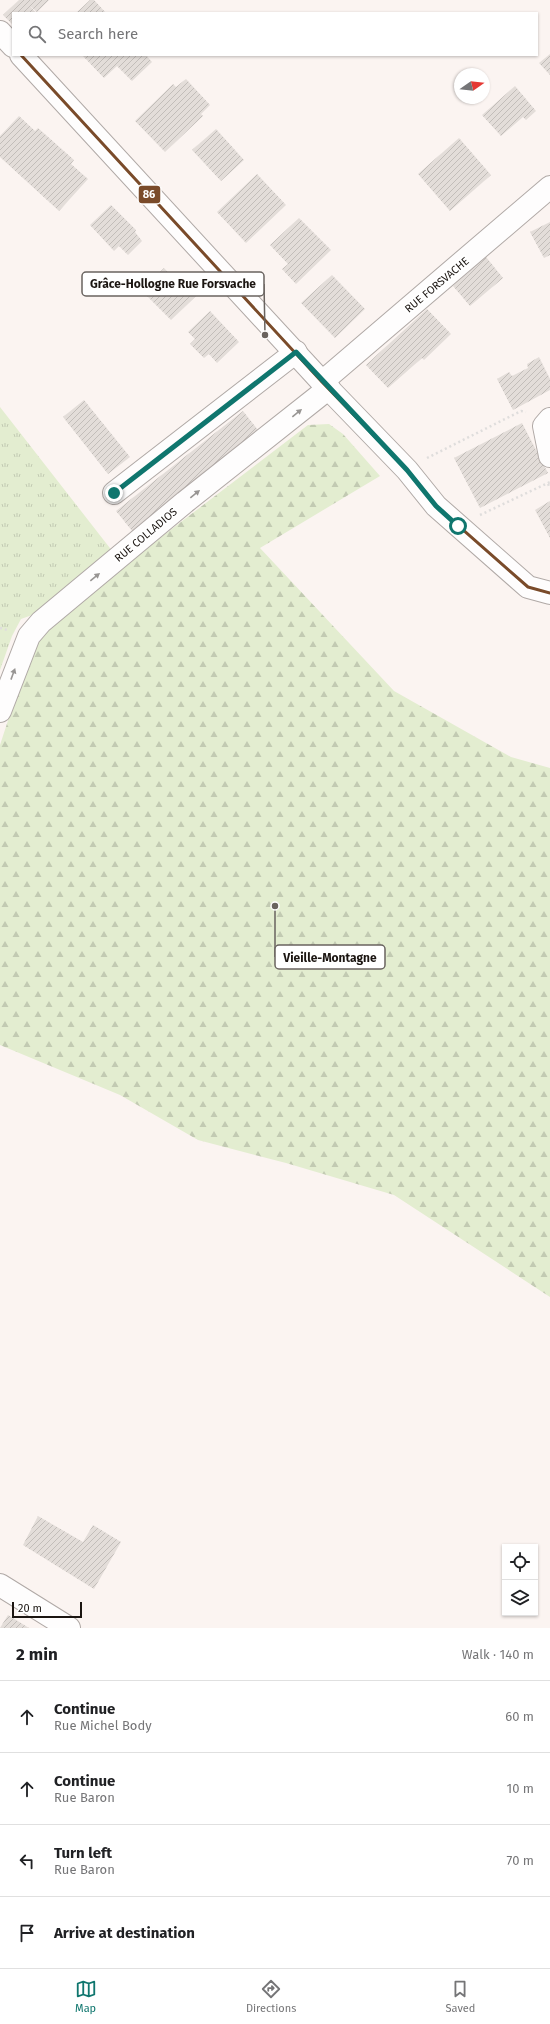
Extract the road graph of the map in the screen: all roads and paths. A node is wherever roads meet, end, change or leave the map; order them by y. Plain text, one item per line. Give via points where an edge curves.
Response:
1 (0, 32) edge
2 (12, 45) edge
3 (22, 56) edge
4 (550, 187) edge
5 (296, 352) junction
6 (326, 385) junction
7 (550, 419) edge
8 (550, 456) edge
9 (407, 470) junction
10 (549, 483) edge
11 (550, 488) edge
12 (114, 493) dead end
13 (458, 526) junction
14 (550, 593) edge
15 (0, 711) edge
16 (0, 1585) edge
17 (69, 1628) edge

1 - 2 street
3 - 5 street
4 - 6 street, RUE FORSVACHE
5 - 6 street
5 - 12 street
6 - 9 street
15 -> 6 street, RUE COLLADIOS via 29,636 41,622
7 - 8 street via 544,426
7 - 9 path via 521,411
9 - 13 street via 436,506
10 - 11 path
10 - 13 path
13 - 14 street via 528,587
16 - 17 street

